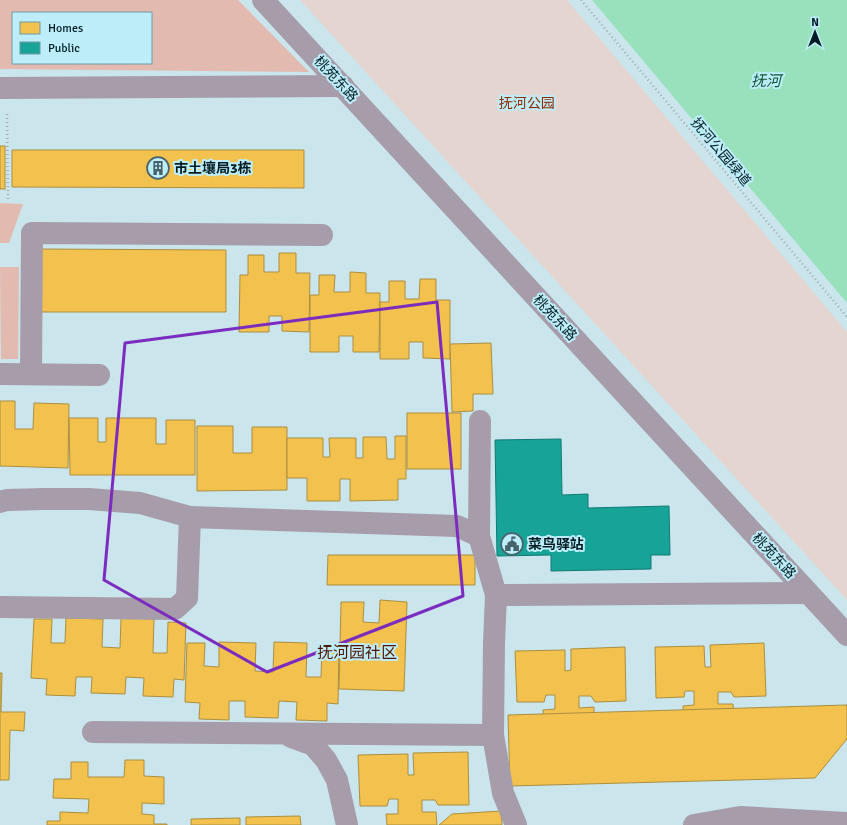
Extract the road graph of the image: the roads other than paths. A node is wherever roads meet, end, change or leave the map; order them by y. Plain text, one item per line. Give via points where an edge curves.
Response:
1 (263, 0) edge
2 (343, 86) junction
3 (3, 88) edge
4 (322, 235) dead end
5 (0, 374) edge
6 (31, 374) junction
7 (99, 375) dead end
8 (480, 421) dead end
9 (2, 506) edge
10 (190, 517) junction
11 (479, 536) junction
12 (808, 593) junction
13 (496, 595) junction
14 (0, 607) edge
15 (847, 635) edge
16 (93, 732) dead end
17 (280, 733) junction
18 (338, 734) junction
19 (493, 735) junction
20 (313, 745) junction
21 (847, 823) edge
22 (347, 825) edge
23 (516, 825) edge
24 (694, 825) edge

1 - 2 street, 桃苑东路
2 - 3 street
2 - 12 street, 桃苑东路
4 - 6 street via 32,233
5 - 6 street
6 - 7 street
8 - 11 street
9 - 10 street via 89,499 140,503
10 - 11 street via 457,526
10 - 14 street via 187,598 175,609
11 - 13 street
12 - 13 street
12 - 15 street, 桃苑东路
13 - 19 street
16 - 17 street
17 - 18 street
17 - 20 street
18 - 19 street
18 - 20 street
19 - 23 street via 503,793
20 - 22 street via 326,760 337,780
21 - 24 street via 740,817

